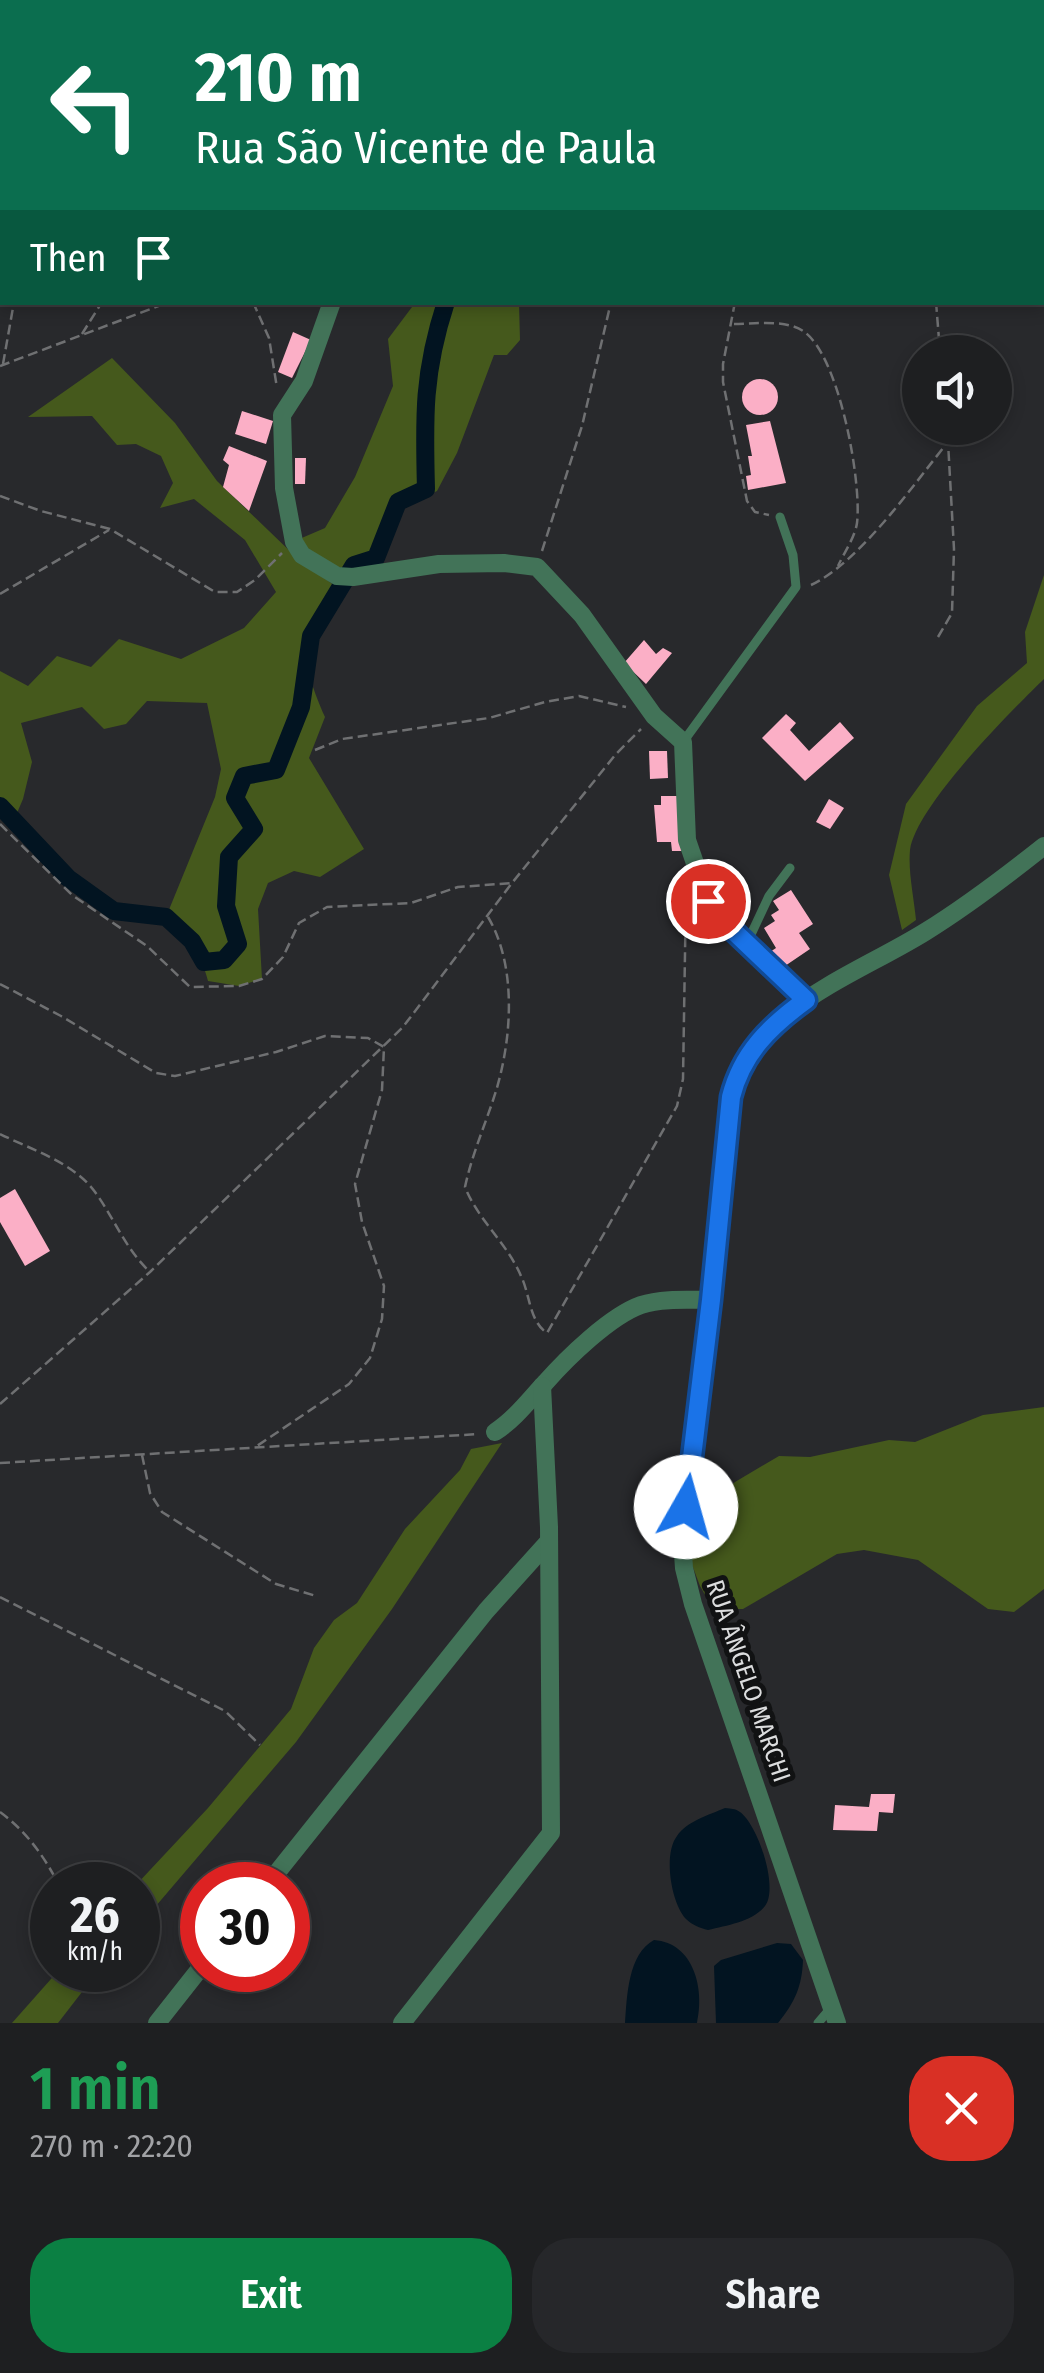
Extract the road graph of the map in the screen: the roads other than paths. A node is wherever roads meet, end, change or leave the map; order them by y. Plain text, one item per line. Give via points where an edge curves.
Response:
1 (331, 305) edge
2 (780, 518) road end
3 (683, 742) junction
4 (1044, 846) edge
5 (790, 868) dead end
6 (747, 943) junction
7 (806, 1000) junction
8 (711, 1300) junction
9 (542, 1386) junction
10 (495, 1432) road end
11 (549, 1541) junction
12 (285, 1862) edge
13 (181, 1992) edge
14 (834, 2015) edge
15 (156, 2023) edge
16 (402, 2023) edge
17 (818, 2023) edge

1 - 3 street via 304,381 282,414 284,488 302,555 348,577 440,564 536,566 582,615 654,716
2 - 3 lane via 796,588
3 - 6 street via 687,840 708,901
4 - 7 street, RUA ÂNGELO MARCHI via 973,902
5 - 6 lane via 768,896
6 - 7 street
7 - 8 street, RUA ÂNGELO MARCHI via 753,1047 737,1072
8 - 9 street via 640,1305 565,1360
8 - 14 street, RUA ÂNGELO MARCHI via 684,1568
9 - 10 street
9 - 11 street
11 - 12 street
11 - 16 street via 551,1833
13 - 15 street
14 - 17 lane

